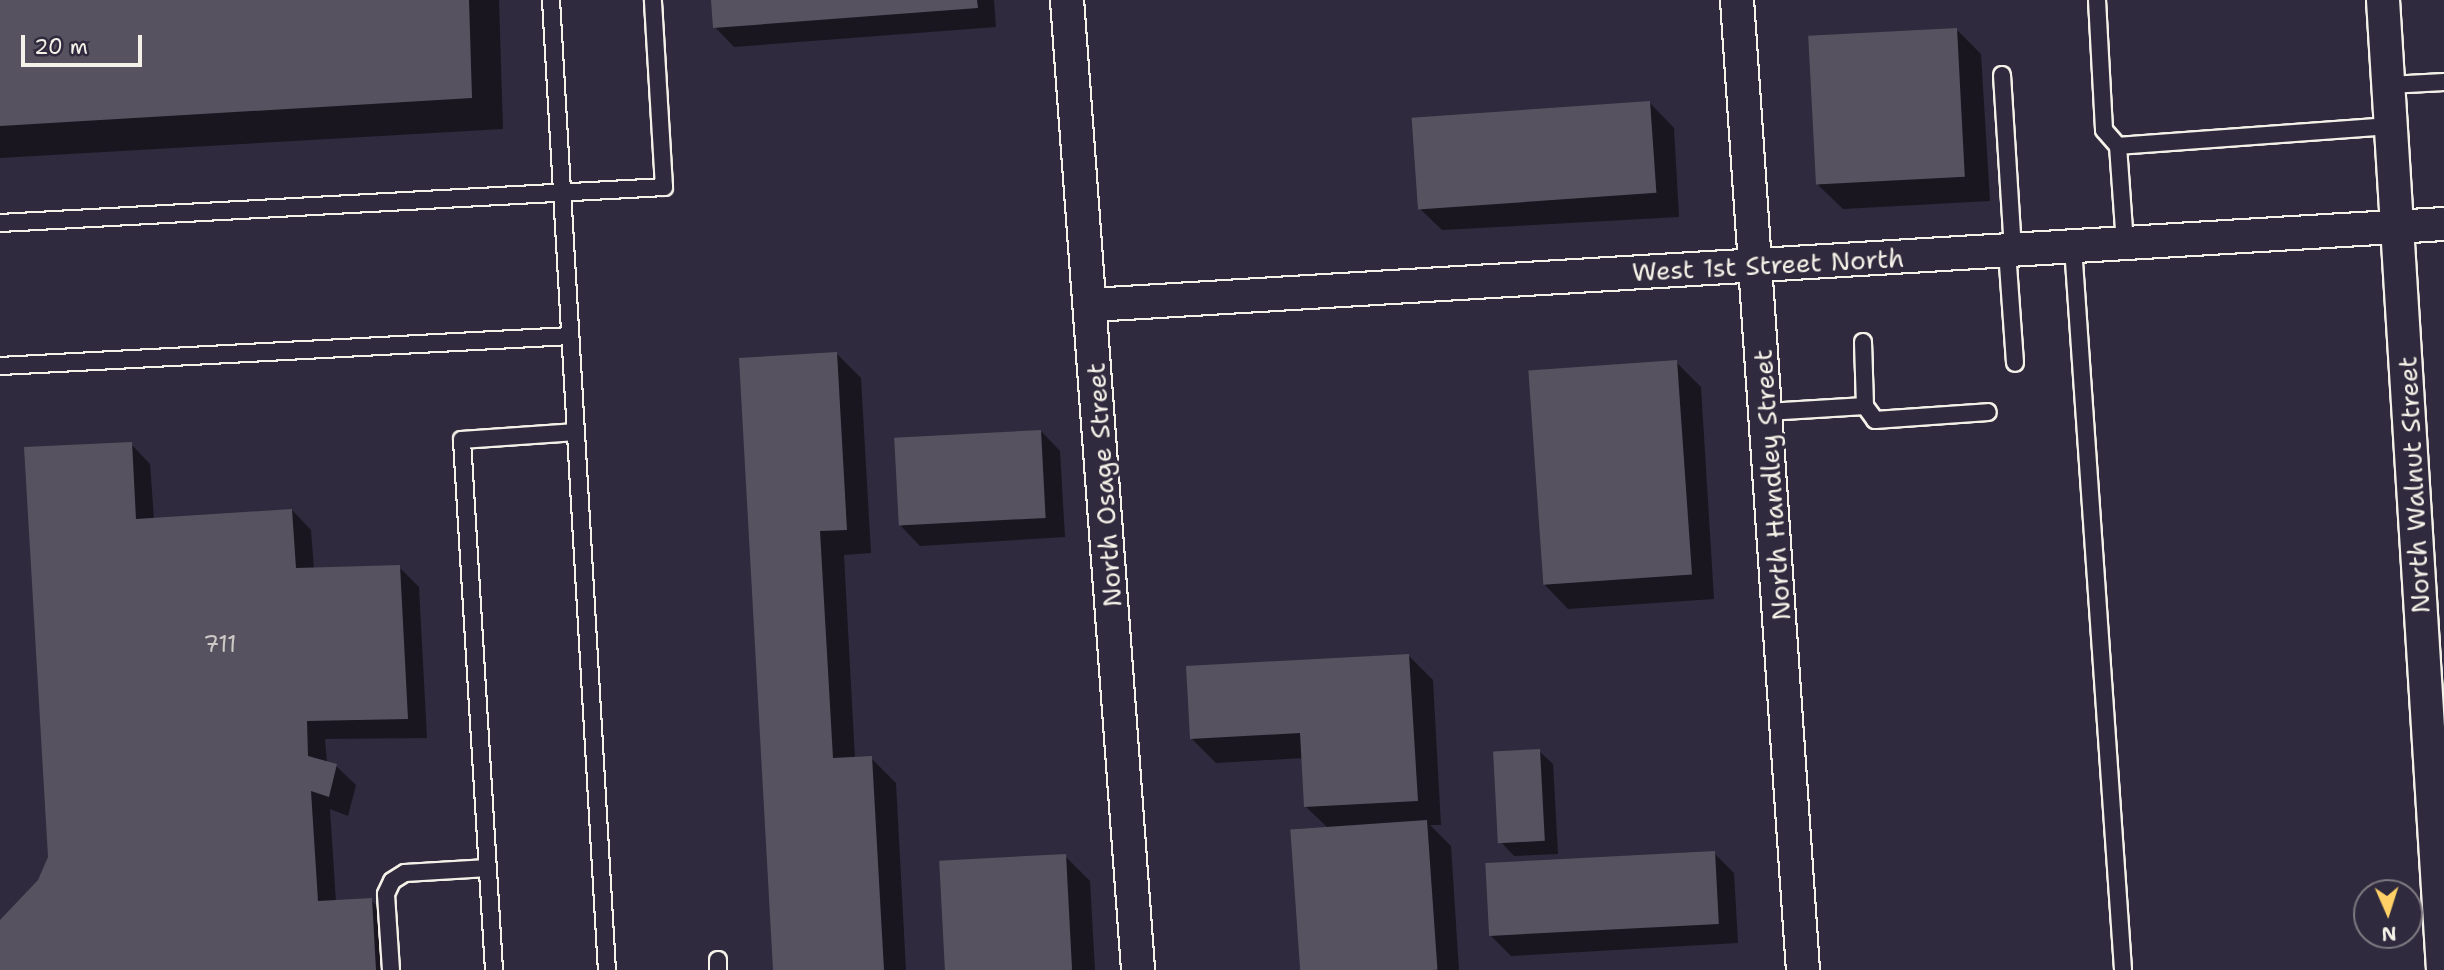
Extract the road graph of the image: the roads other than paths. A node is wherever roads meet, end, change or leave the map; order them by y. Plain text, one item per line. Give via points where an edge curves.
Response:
1 (551, 0) edge
2 (653, 0) edge
3 (1067, 0) edge
4 (1738, 0) edge
5 (2097, 0) edge
6 (2383, 0) edge
7 (2002, 75) dead end
8 (2444, 82) edge
9 (2389, 85) junction
10 (2392, 126) junction
11 (2118, 146) junction
12 (562, 193) junction
13 (0, 223) edge
14 (2444, 224) edge
15 (2399, 227) junction
16 (2125, 244) junction
17 (2073, 247) junction
18 (2010, 250) junction
19 (1758, 266) junction
20 (1092, 305) junction
21 (570, 336) junction
22 (1863, 342) dead end
23 (2015, 363) dead end
24 (0, 366) edge
25 (1865, 406) junction
26 (1767, 412) junction
27 (1987, 412) dead end
28 (576, 432) junction
29 (488, 868) junction
30 (391, 970) edge
31 (494, 970) edge
32 (607, 970) edge
33 (1138, 970) edge
34 (1803, 970) edge
35 (2123, 970) edge
36 (2443, 970) edge

1 - 12 lane
2 - 12 lane via 664,187
3 - 20 street, North Osage Street
4 - 19 street, North Handley Street
5 - 11 lane via 2104,130
6 - 9 street, North Walnut Street
7 - 18 lane
8 - 9 lane
9 - 10 street, North Walnut Street
10 - 11 lane
10 - 15 street, North Walnut Street
11 - 16 lane
12 - 13 lane
12 - 21 lane
14 - 15 street, West 1st Street North
15 - 16 street, West 1st Street North
15 - 36 street, North Walnut Street
16 - 17 street, West 1st Street North
17 - 18 street, West 1st Street North
17 - 35 lane
18 - 19 street, West 1st Street North
18 - 23 lane
19 - 20 street, West 1st Street North
19 - 26 street, North Handley Street
20 - 33 street, North Osage Street
21 - 24 lane
21 - 28 lane
22 - 25 lane
25 - 26 lane
25 - 27 lane via 1875,420
26 - 34 street, North Handley Street
28 - 29 lane via 463,440
28 - 32 lane
29 - 30 lane via 405,873 392,881 386,894
29 - 31 lane

